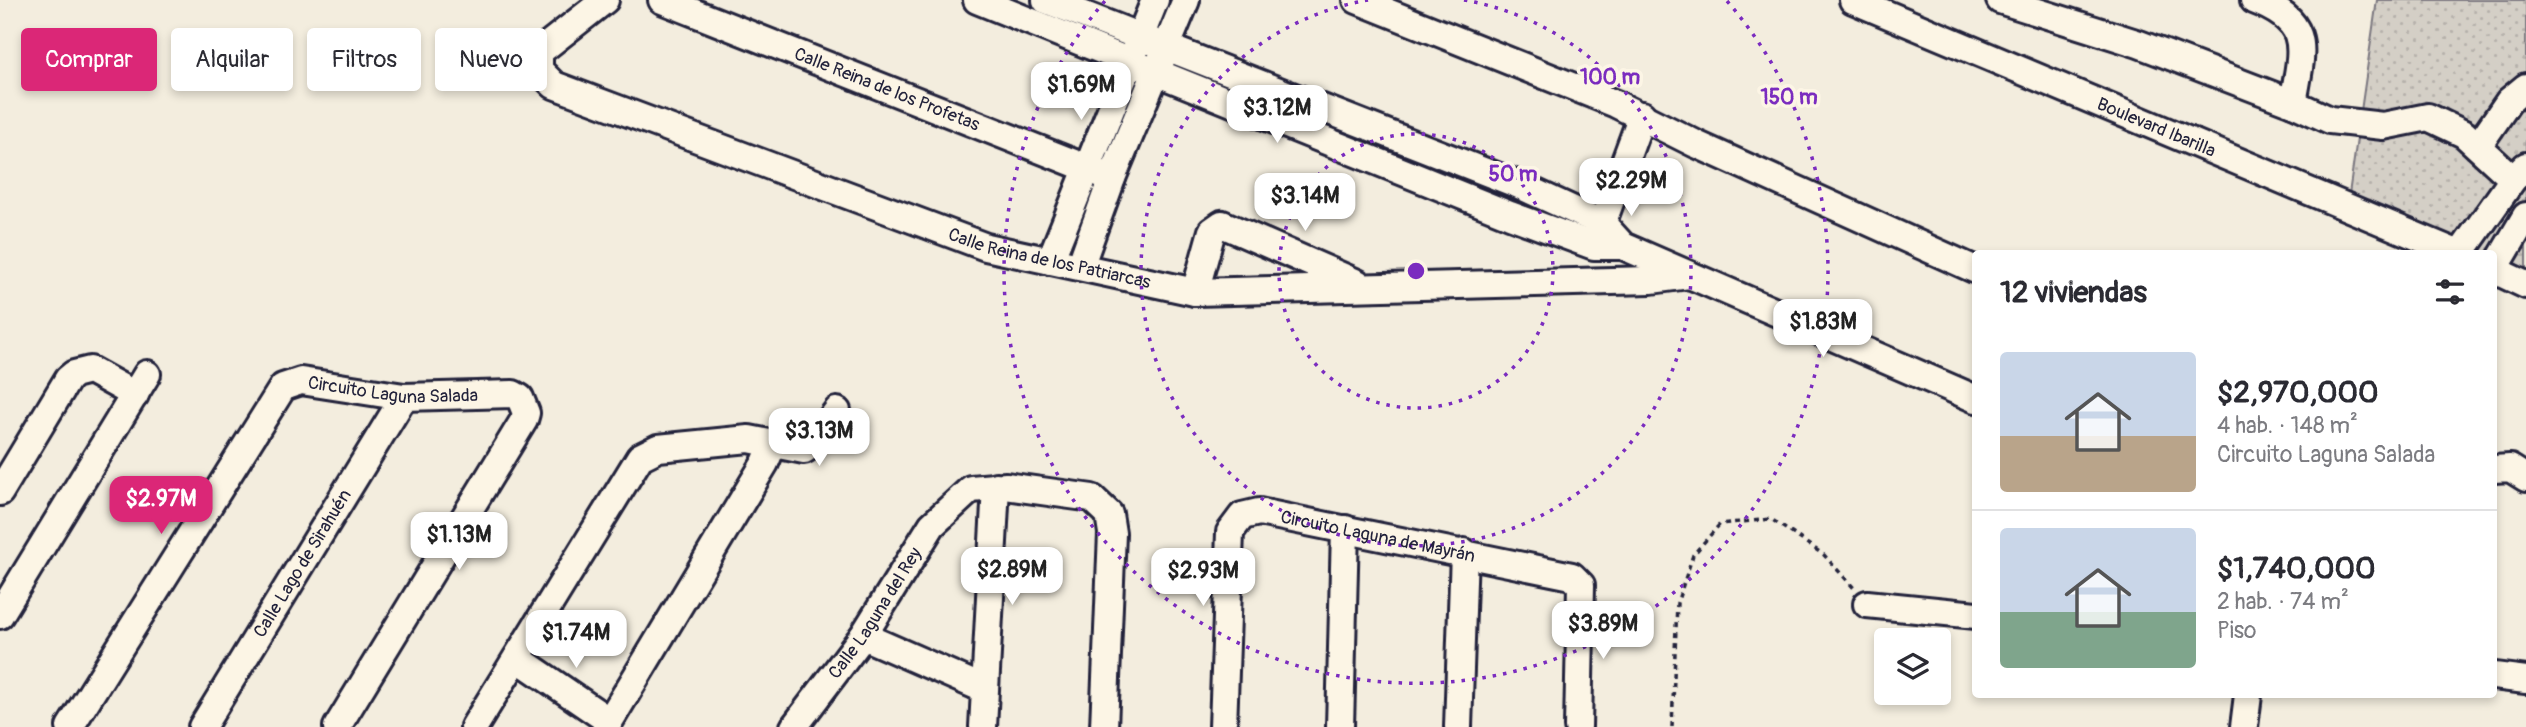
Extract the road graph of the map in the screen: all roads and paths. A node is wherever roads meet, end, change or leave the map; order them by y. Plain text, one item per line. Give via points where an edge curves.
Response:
1 (605, 0) edge
2 (662, 0) edge
3 (977, 0) edge
4 (1046, 0) edge
5 (1155, 0) edge
6 (1186, 0) edge
7 (1357, 0) edge
8 (1853, 0) edge
9 (2000, 0) edge
10 (2254, 0) edge
11 (1135, 49) junction
12 (1162, 59) junction
13 (2526, 88) edge
14 (2293, 103) junction
15 (1642, 115) junction
16 (2478, 146) junction
17 (2519, 172) edge
18 (1100, 173) junction
19 (2526, 216) edge
20 (1598, 234) junction
21 (2449, 250) edge
22 (2462, 250) edge
23 (1050, 261) junction
24 (1080, 267) junction
25 (1972, 268) edge
26 (2511, 273) edge
27 (1689, 275) junction
28 (1599, 280) junction
29 (1362, 285) junction
30 (1195, 292) junction
31 (404, 397) junction
32 (1972, 397) edge
33 (837, 411) dead end
34 (773, 444) junction
35 (2497, 469) edge
36 (2526, 478) edge
37 (996, 486) junction
38 (0, 492) edge
39 (1345, 529) junction
40 (1464, 552) junction
41 (1867, 604) joint
42 (0, 615) edge
43 (1972, 615) edge
44 (863, 636) junction
45 (517, 658) junction
46 (2497, 676) edge
47 (2526, 680) edge
48 (984, 689) junction
49 (2248, 698) edge
50 (607, 724) edge
51 (70, 727) edge
52 (202, 727) edge
53 (337, 727) edge
54 (474, 727) edge
55 (794, 727) edge
56 (983, 727) edge
57 (1104, 727) edge
58 (1223, 727) edge
59 (1340, 727) edge
60 (1458, 727) edge
61 (1578, 727) edge
62 (1672, 727) edge
63 (2244, 727) edge

1 - 23 street, Calle Reina de los Patriarcas via 539,52 537,63 554,85 986,247
2 - 18 street, Calle Reina de los Profetas
3 - 11 street
4 - 11 street
5 - 11 street
6 - 12 street
7 - 15 street
8 - 21 street, Boulevard Ibarilla
9 - 14 street via 2139,44
10 - 14 street via 2279,9 2296,26 2303,46
11 - 12 street
11 - 18 street
12 - 18 street
12 - 20 street via 1510,215
13 - 16 street via 2509,101
14 - 16 street via 2330,120 2383,126 2428,117 2465,134
15 - 20 street
15 - 25 street via 1696,144
16 - 17 street
17 - 22 street
18 - 23 street
18 - 24 street
19 - 26 street
20 - 27 street
20 - 28 street
23 - 24 street, Calle Reina de los Patriarcas
24 - 30 street, Calle Reina de los Patriarcas
27 - 28 street, Calle Reina de los Patriarcas
27 - 32 street
28 - 29 street, Calle Reina de los Patriarcas
29 - 30 street, Calle Reina de los Patriarcas
29 - 30 street via 1222,224 1212,231
31 - 51 street, Circuito Laguna Salada via 301,381 283,387
31 - 52 street, Calle Lago de Sirahuén
31 - 53 street, Circuito Laguna Salada via 513,394 520,398 526,413
33 - 34 street via 804,450
34 - 45 street via 749,439 658,448 640,457
34 - 50 street
35 - 36 street via 2510,468
37 - 44 street, Calle Laguna del Rey via 971,489 932,525
37 - 48 street
37 - 57 street, Calle Laguna del Rey via 1092,498 1110,514
38 - 42 street via 74,374 90,370 141,384
39 - 40 street, Circuito Laguna de Mayrán
39 - 58 street, Circuito Laguna de Mayrán via 1259,512 1242,516 1233,525
39 - 59 street
40 - 60 street
40 - 61 street, Circuito Laguna de Mayrán via 1578,580
41 - 43 street
41 - 62 path via 1824,555 1771,519 1720,524 1693,555 1677,603
44 - 48 street
44 - 55 street, Calle Laguna del Rey
45 - 50 street
45 - 54 street
46 - 47 street
48 - 56 street
49 - 63 street

